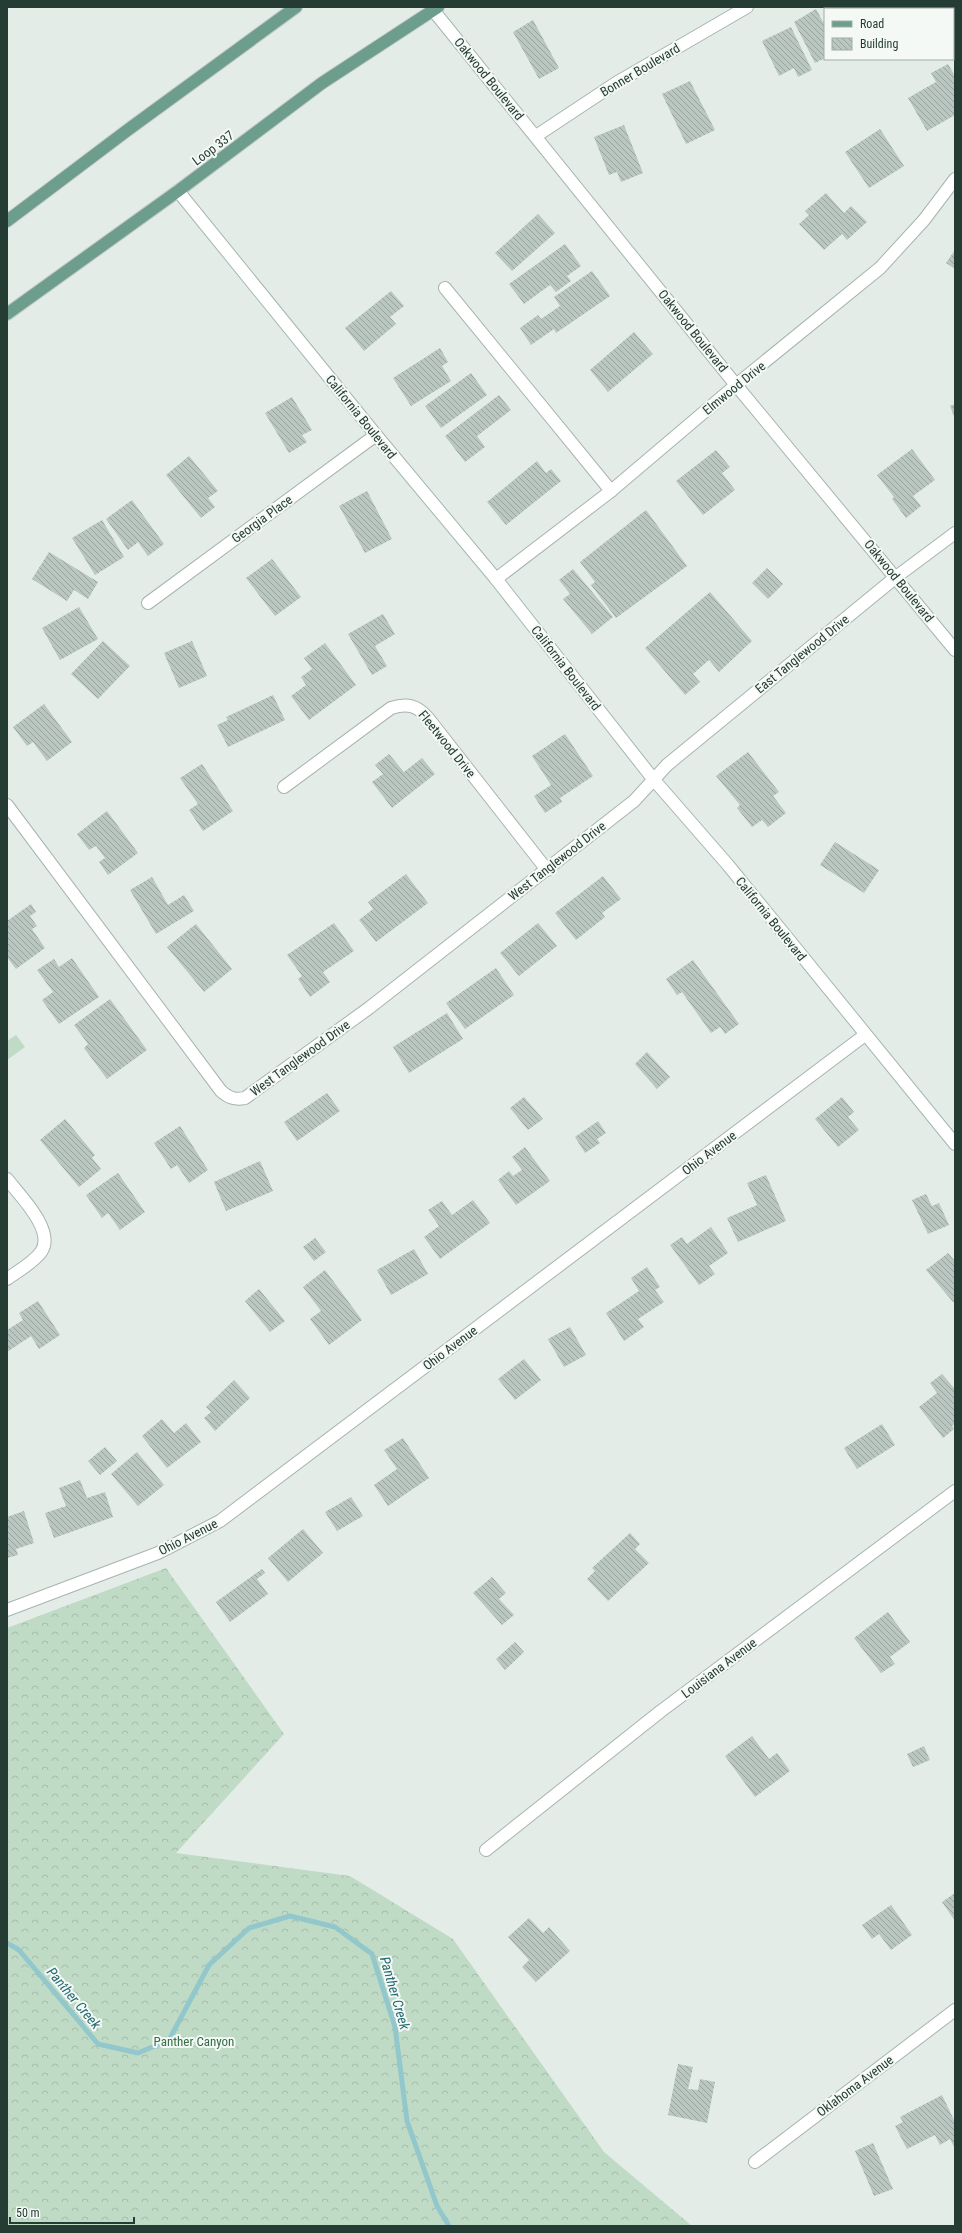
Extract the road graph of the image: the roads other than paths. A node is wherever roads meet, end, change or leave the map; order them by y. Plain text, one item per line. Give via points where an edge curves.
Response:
1 (296, 7) edge
2 (747, 7) edge
3 (436, 8) edge
4 (536, 136) junction
5 (955, 179) edge
6 (178, 191) junction
7 (7, 221) edge
8 (445, 288) dead end
9 (7, 314) edge
10 (736, 385) junction
11 (376, 436) junction
12 (611, 491) junction
13 (955, 533) edge
14 (896, 577) junction
15 (496, 579) junction
16 (148, 603) dead end
17 (955, 650) edge
18 (654, 780) junction
19 (284, 787) dead end
20 (7, 805) edge
21 (547, 870) junction
22 (865, 1035) junction
23 (955, 1144) edge
24 (7, 1179) edge
25 (7, 1279) edge
26 (955, 1491) edge
27 (7, 1610) edge
28 (486, 1850) dead end
29 (955, 2010) edge
30 (755, 2162) dead end

1 - 7 main road
2 - 4 street, Bonner Boulevard via 616,83
3 - 4 street, Oakwood Boulevard
3 - 6 main road, Loop 337 via 322,83
4 - 10 street, Oakwood Boulevard
5 - 10 street, Elmwood Drive via 924,220 880,268
6 - 9 main road, Loop 337
6 - 11 street, California Boulevard
8 - 12 street
10 - 12 street, Elmwood Drive
10 - 14 street, Oakwood Boulevard
11 - 15 street, California Boulevard
11 - 16 street, Georgia Place
12 - 15 street, Elmwood Drive
13 - 14 street, East Tanglewood Drive
14 - 17 street, Oakwood Boulevard
14 - 18 street, East Tanglewood Drive via 667,765
15 - 18 street, California Boulevard
18 - 21 street, West Tanglewood Drive via 634,801
18 - 22 street, California Boulevard via 728,865
19 - 21 street, Fleetwood Drive via 391,708 403,704 412,705 428,718
20 - 21 street, West Tanglewood Drive via 221,1091 228,1097 237,1099 245,1098 369,1008
22 - 23 street, California Boulevard
22 - 27 street, Ohio Avenue via 220,1521 158,1553
24 - 25 street via 42,1226 46,1237 40,1254
26 - 28 street, Louisiana Avenue via 666,1707
29 - 30 street, Oklahoma Avenue

